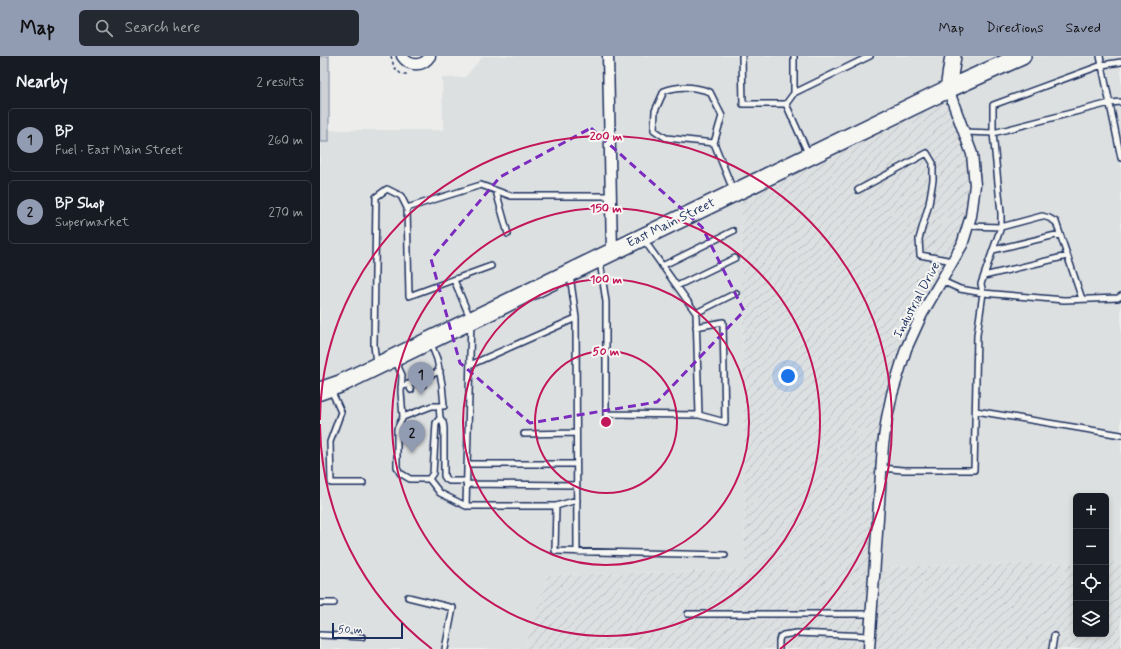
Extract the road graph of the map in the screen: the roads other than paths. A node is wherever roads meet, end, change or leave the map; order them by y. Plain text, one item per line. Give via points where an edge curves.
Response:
1 (402, 56) edge
2 (430, 56) edge
3 (608, 56) edge
4 (742, 56) edge
5 (794, 56) edge
6 (870, 56) edge
7 (952, 56) edge
8 (1022, 56) edge
9 (1100, 56) edge
10 (1121, 62) edge
11 (1102, 65) junction
12 (948, 88) junction
13 (794, 94) junction
14 (1121, 102) edge
15 (1110, 103) junction
16 (786, 104) junction
17 (964, 132) junction
18 (993, 133) junction
19 (714, 143) junction
20 (809, 156) junction
21 (1121, 158) edge
22 (858, 190) dead end
23 (496, 191) junction
24 (734, 193) junction
25 (610, 196) junction
26 (407, 208) junction
27 (968, 226) junction
28 (1001, 227) junction
29 (733, 231) dead end
30 (508, 234) dead end
31 (1060, 234) junction
32 (642, 237) junction
33 (993, 250) junction
34 (605, 255) junction
35 (1067, 256) junction
36 (735, 258) dead end
37 (953, 261) junction
38 (491, 266) dead end
39 (662, 266) junction
40 (569, 272) junction
41 (984, 276) junction
42 (454, 280) junction
43 (942, 281) junction
44 (677, 286) junction
45 (736, 293) dead end
46 (983, 293) junction
47 (1121, 296) edge
48 (1082, 299) junction
49 (696, 313) junction
50 (576, 318) junction
51 (471, 320) junction
52 (696, 327) junction
53 (429, 340) junction
54 (394, 357) junction
55 (470, 364) junction
56 (377, 366) junction
57 (440, 371) junction
58 (420, 379) junction
59 (408, 384) junction
60 (423, 386) dead end
61 (401, 387) junction
62 (325, 389) edge
63 (411, 390) dead end
64 (429, 400) dead end
65 (418, 405) dead end
66 (432, 406) junction
67 (439, 406) junction
68 (420, 411) junction
69 (976, 411) junction
70 (699, 415) junction
71 (403, 417) junction
72 (440, 418) junction
73 (576, 433) junction
74 (524, 434) dead end
75 (1121, 435) edge
76 (467, 464) junction
77 (576, 464) junction
78 (882, 468) junction
79 (429, 479) junction
80 (466, 482) junction
81 (363, 483) dead end
82 (576, 485) junction
83 (577, 500) junction
84 (466, 506) junction
85 (556, 506) junction
86 (577, 552) junction
87 (725, 555) dead end
88 (408, 597) dead end
89 (320, 603) edge
90 (334, 603) dead end
91 (688, 614) dead end
92 (871, 614) junction
93 (320, 635) edge
94 (870, 636) junction
95 (1054, 636) dead end
96 (362, 637) dead end
97 (445, 649) edge
98 (779, 649) edge
99 (869, 649) edge
100 (1052, 649) edge

1 - 2 street via 413,64 424,62
3 - 25 street
4 - 16 lane via 742,104
5 - 13 lane
6 - 13 lane
7 - 12 street
8 - 12 main road, East Main Street
9 - 11 lane
10 - 11 lane
11 - 15 lane
11 - 18 lane via 993,105
12 - 17 street, Industrial Drive
12 - 20 main road, East Main Street
13 - 16 lane
14 - 15 lane
15 - 18 lane
15 - 21 lane
16 - 20 lane
17 - 18 lane
17 - 27 street, Industrial Drive via 972,154 975,185
18 - 28 lane
19 - 19 lane via 722,116 710,92 698,87 675,87 664,91 655,111 654,130 666,138
19 - 24 lane
20 - 24 main road, East Main Street
22 - 37 lane via 927,153 932,163 933,180 920,239 920,255
23 - 25 lane via 511,196
23 - 26 lane via 481,185
23 - 30 lane
24 - 32 main road, East Main Street
25 - 34 street
26 - 42 lane via 409,296
26 - 56 lane via 401,196 387,190 376,197 374,345
27 - 28 lane
27 - 37 street, Industrial Drive
28 - 31 lane via 1042,216 1056,222
28 - 33 lane
29 - 39 lane
31 - 33 lane
31 - 35 lane
32 - 34 main road, East Main Street
32 - 39 lane
33 - 41 lane
34 - 40 main road, East Main Street
34 - 70 lane via 606,414
35 - 41 lane
35 - 48 lane
36 - 44 lane
37 - 43 street, Industrial Drive
38 - 42 lane
39 - 44 lane
40 - 50 lane
40 - 51 main road, East Main Street
41 - 46 lane via 981,284
42 - 51 lane
43 - 46 lane via 960,289
43 - 78 street, Industrial Drive via 922,314 906,350 887,418
44 - 49 lane
45 - 49 lane
46 - 48 lane via 1064,300
46 - 69 lane via 977,335
47 - 48 lane
49 - 52 lane
50 - 55 lane
50 - 73 lane
51 - 53 main road, East Main Street
51 - 55 lane
52 - 70 lane
52 - 70 lane via 723,322 725,422
53 - 54 main road, East Main Street
53 - 57 lane
54 - 56 main road, East Main Street
54 - 61 lane via 402,375
55 - 76 lane
56 - 62 main road, East Main Street
57 - 58 lane
57 - 67 lane via 444,406
58 - 59 lane
58 - 60 lane
59 - 61 lane
59 - 63 lane
61 - 71 lane
62 - 81 lane via 341,412 330,442 331,483
64 - 66 lane
65 - 68 lane
66 - 67 lane
66 - 68 lane
67 - 72 lane
68 - 71 lane
69 - 75 lane
69 - 78 lane via 974,470
71 - 79 lane via 397,429 397,467 400,473 410,478
72 - 79 lane via 436,423 433,473
72 - 80 lane via 444,428 444,476 449,481
73 - 74 lane
73 - 77 lane
76 - 77 lane
76 - 80 lane
77 - 82 lane
78 - 92 street, Industrial Drive
79 - 84 lane via 440,493
80 - 82 lane
80 - 84 lane
82 - 83 lane
83 - 85 lane
83 - 86 lane
84 - 85 lane
85 - 86 lane via 554,551
86 - 87 lane
88 - 97 lane via 453,608
89 - 90 lane
91 - 92 lane
92 - 94 street, Industrial Drive
93 - 96 lane
94 - 98 lane via 783,634 780,637
94 - 99 street, Industrial Drive
95 - 100 lane

